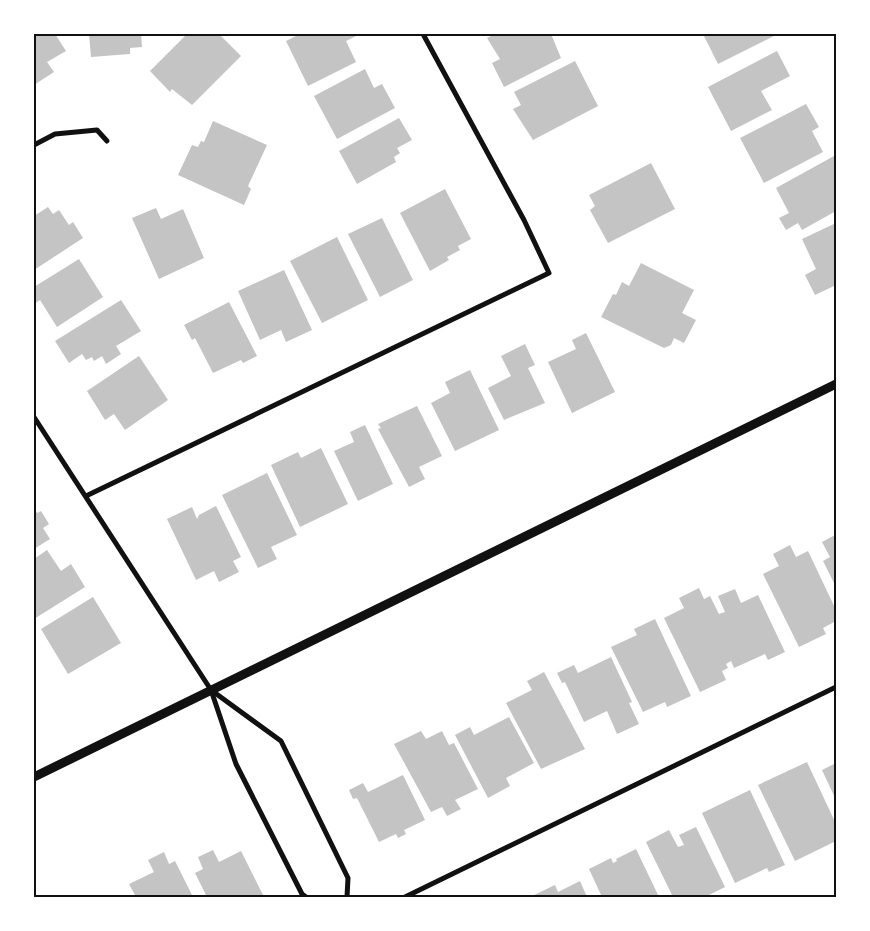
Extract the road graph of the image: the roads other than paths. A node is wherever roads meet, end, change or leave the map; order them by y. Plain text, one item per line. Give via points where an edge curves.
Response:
1 (423, 34) edge
2 (107, 141) dead end
3 (34, 145) edge
4 (836, 384) edge
5 (34, 417) edge
6 (86, 496) junction
7 (836, 687) edge
8 (211, 690) junction
9 (34, 777) edge
10 (306, 897) edge
11 (347, 897) edge
12 (405, 897) edge

1 - 6 street via 524,220 549,273
2 - 3 street via 98,130 55,134
4 - 8 street
5 - 6 street
6 - 8 street
7 - 12 street
8 - 9 street
8 - 10 street via 236,764
8 - 11 street via 282,741 348,878

